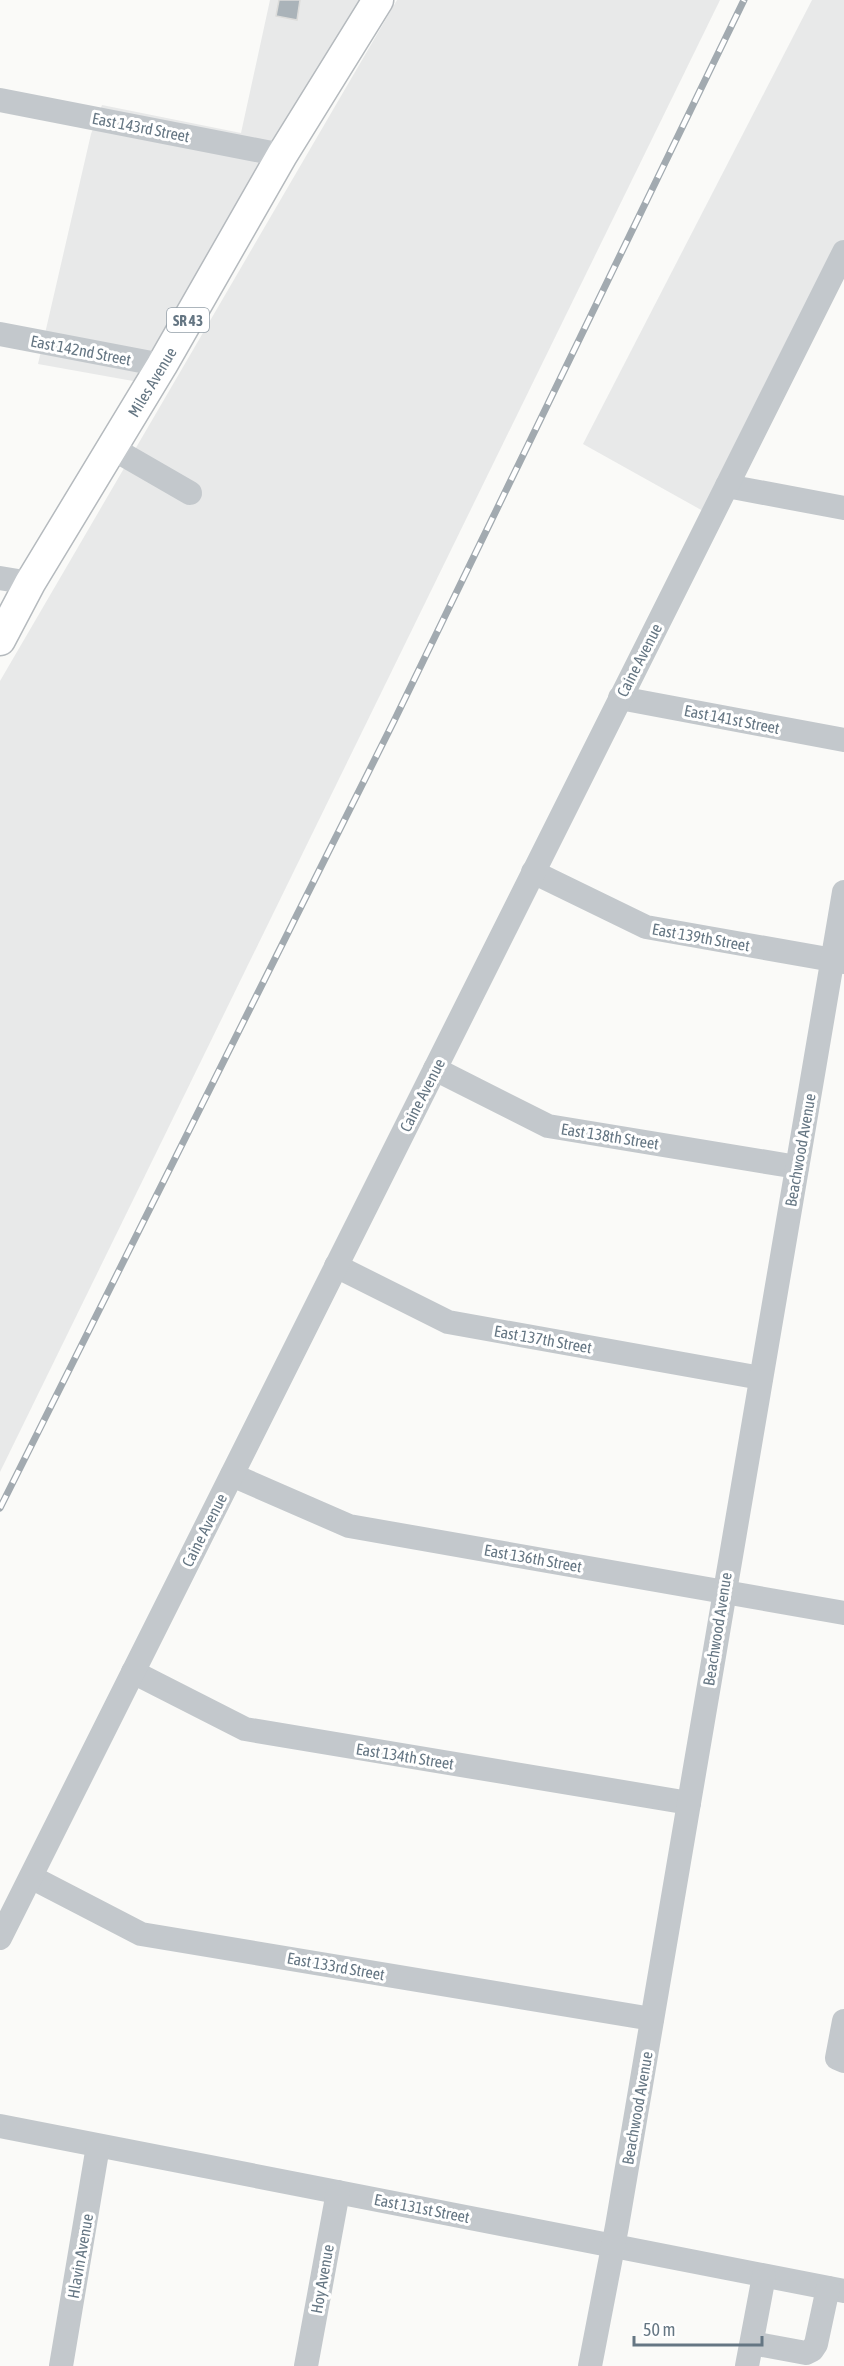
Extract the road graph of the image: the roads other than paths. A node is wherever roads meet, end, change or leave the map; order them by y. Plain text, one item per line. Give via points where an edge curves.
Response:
1 (378, 0) edge
2 (0, 100) edge
3 (282, 155) junction
4 (842, 261) edge
5 (0, 334) edge
6 (162, 365) junction
7 (112, 448) junction
8 (727, 486) junction
9 (190, 493) dead end
10 (844, 508) edge
11 (0, 578) edge
12 (30, 583) junction
13 (0, 640) edge
14 (620, 698) junction
15 (844, 740) edge
16 (533, 872) junction
17 (844, 892) edge
18 (839, 961) edge
19 (435, 1069) junction
20 (797, 1167) junction
21 (336, 1266) junction
22 (761, 1378) junction
23 (232, 1475) junction
24 (723, 1591) junction
25 (844, 1613) edge
26 (133, 1672) junction
27 (689, 1803) junction
28 (31, 1877) junction
29 (0, 1938) edge
30 (652, 2019) junction
31 (844, 2021) edge
32 (844, 2061) edge
33 (0, 2126) edge
34 (98, 2146) junction
35 (338, 2192) junction
36 (614, 2245) junction
37 (764, 2276) junction
38 (836, 2290) edge
39 (749, 2354) edge
40 (61, 2366) edge
41 (306, 2366) edge
42 (590, 2366) edge

1 - 3 main road, Miles Avenue / SR 43
2 - 3 street, East 143rd Street
3 - 6 main road, Miles Avenue / SR 43
4 - 8 street, Caine Avenue
5 - 6 street, East 142nd Street
6 - 7 main road, Miles Avenue / SR 43
7 - 9 street
7 - 12 main road, Miles Avenue / SR 43
8 - 10 street
8 - 14 street, Caine Avenue
11 - 12 street
12 - 13 main road, Miles Avenue / SR 43
14 - 15 street, East 141st Street
14 - 16 street, Caine Avenue
16 - 18 street, East 139th Street via 646,927
16 - 19 street, Caine Avenue
17 - 18 street, Beachwood Avenue
18 - 20 street, Beachwood Avenue
19 - 20 street, East 138th Street via 548,1126
19 - 21 street, Caine Avenue
20 - 22 street, Beachwood Avenue
21 - 22 street, East 137th Street via 448,1322
21 - 23 street, Caine Avenue
22 - 24 street, Beachwood Avenue
23 - 24 street, East 136th Street via 349,1526
23 - 26 street, Caine Avenue
24 - 25 street, East 136th Street
24 - 27 street, Beachwood Avenue
26 - 27 street, East 134th Street via 245,1729
26 - 28 street, Caine Avenue
27 - 30 street, Beachwood Avenue
28 - 29 street, Caine Avenue
28 - 30 street, East 133rd Street via 141,1934
30 - 36 street, Beachwood Avenue
31 - 32 street via 837,2058
33 - 34 street, East 131st Street
34 - 35 street, East 131st Street
34 - 40 street, Hlavin Avenue
35 - 36 street, East 131st Street
35 - 41 street, Hoy Avenue
36 - 37 street, East 131st Street
36 - 42 street, Beachwood Avenue
37 - 38 street, East 131st Street
37 - 39 street
38 - 39 street via 812,2350

